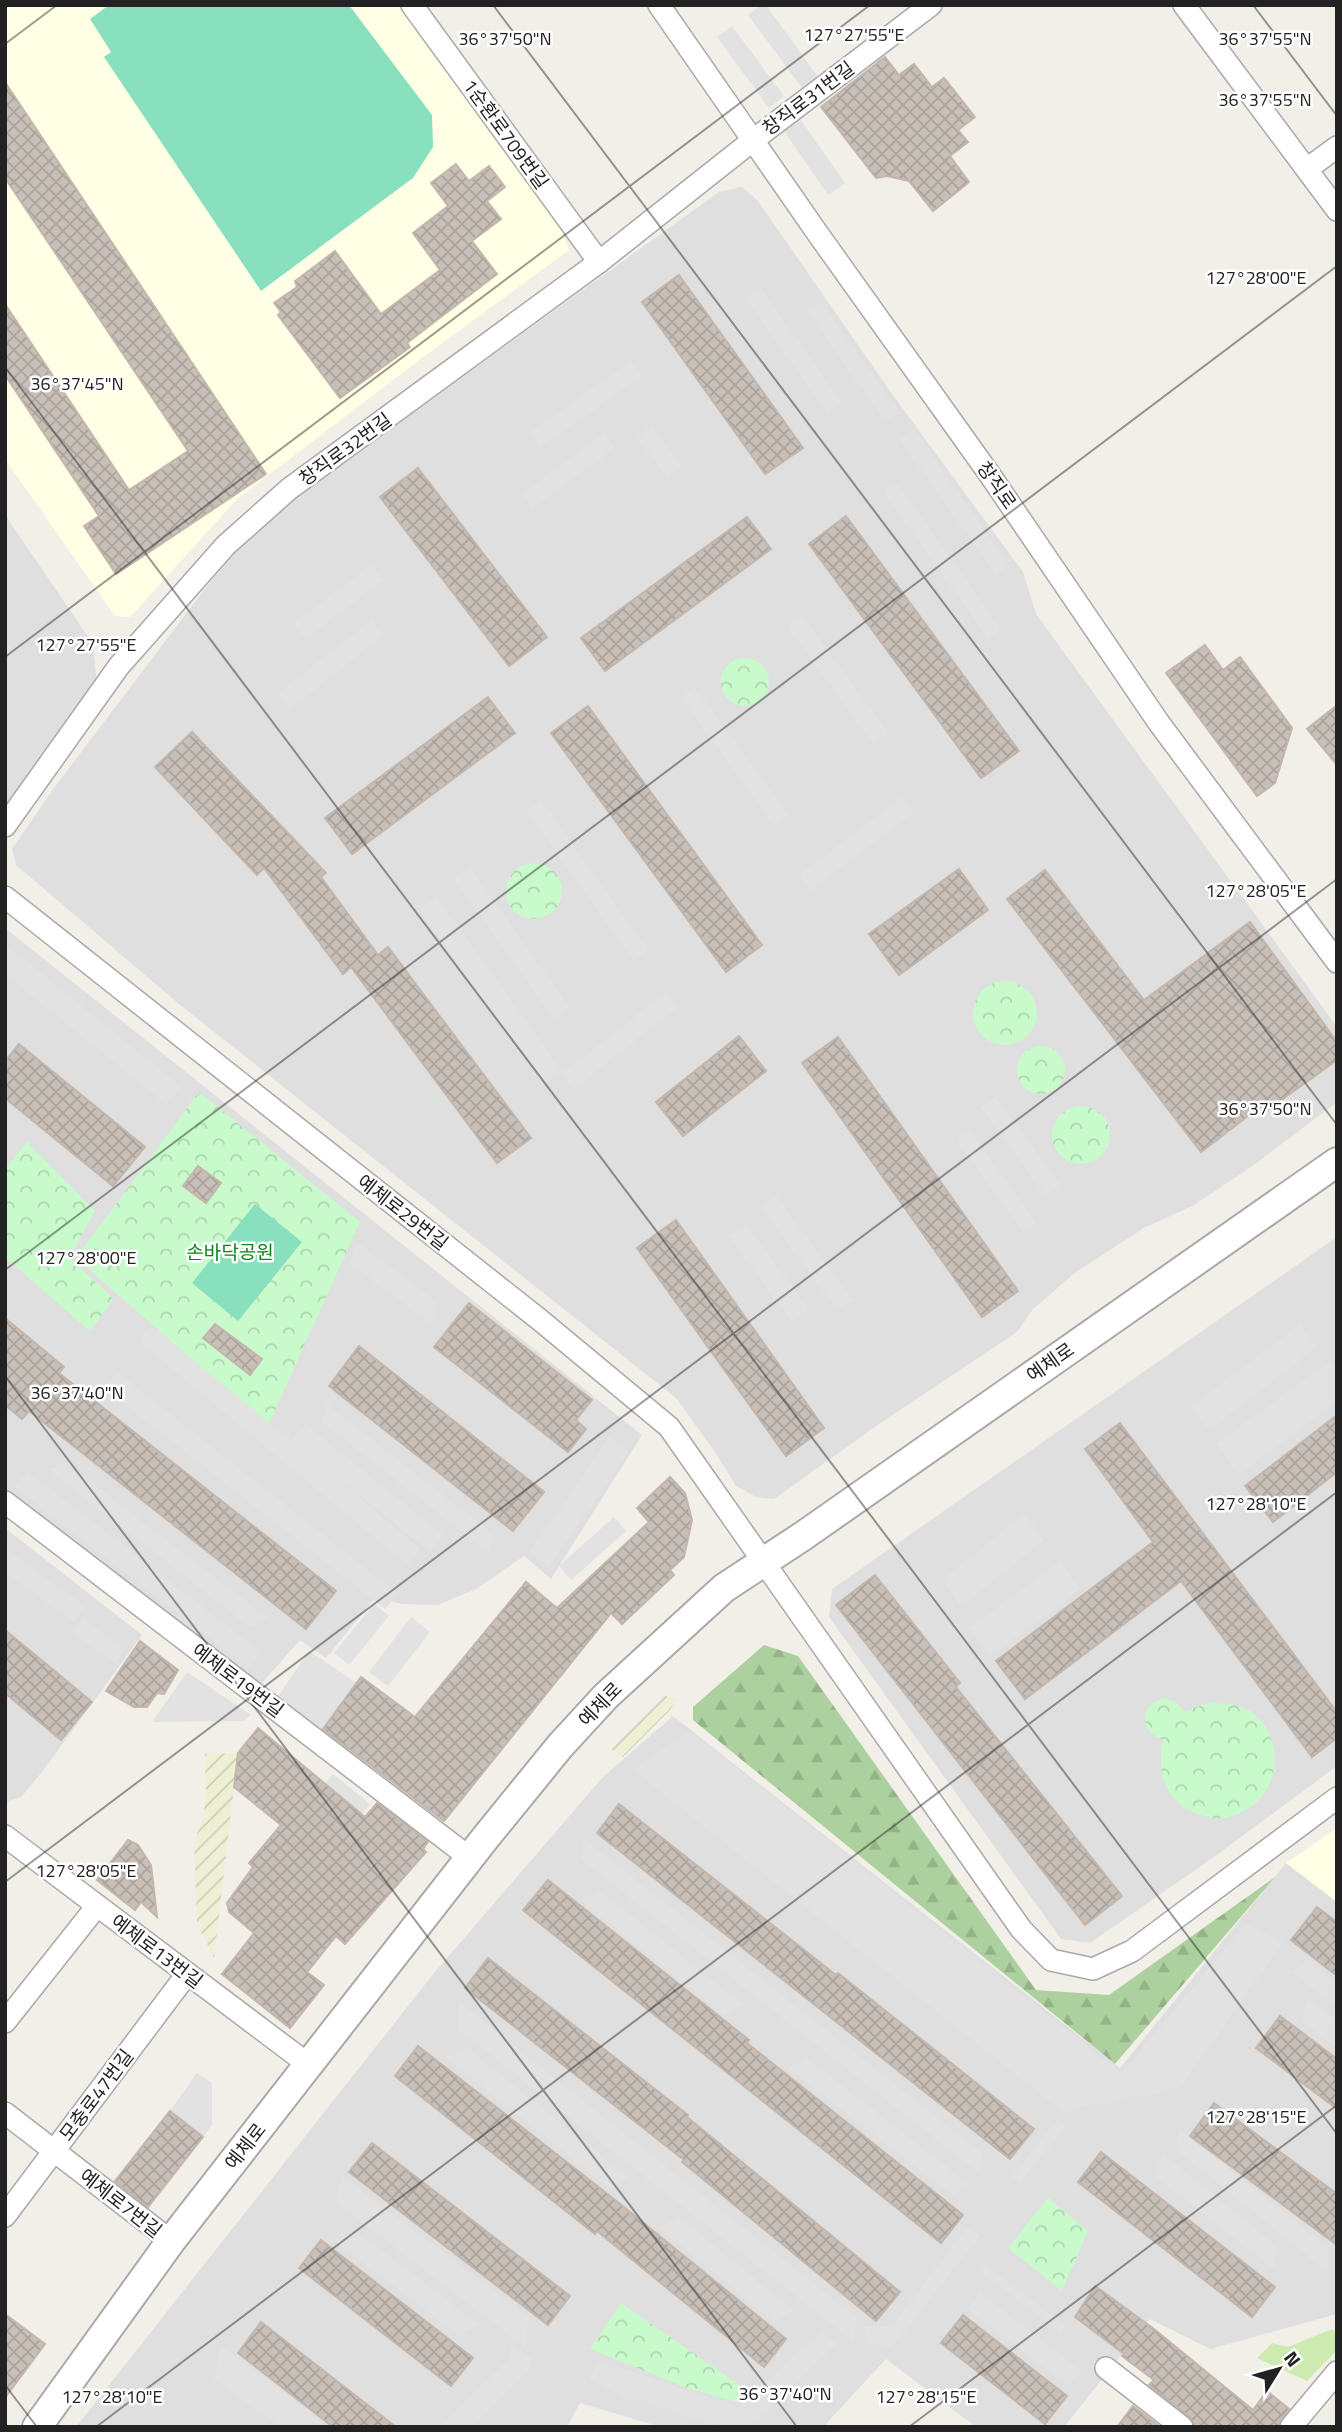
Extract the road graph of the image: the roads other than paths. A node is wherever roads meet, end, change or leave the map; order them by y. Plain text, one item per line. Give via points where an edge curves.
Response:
1 (412, 5) edge
2 (659, 5) edge
3 (931, 5) edge
4 (1184, 5) edge
5 (752, 141) junction
6 (1337, 147) edge
7 (1307, 169) junction
8 (1337, 210) edge
9 (599, 262) junction
10 (5, 826) edge
11 (5, 897) edge
12 (1337, 962) edge
13 (1337, 1162) edge
14 (5, 1502) edge
15 (764, 1562) junction
16 (1337, 1798) edge
17 (5, 1836) edge
18 (470, 1858) junction
19 (97, 1906) junction
20 (187, 1974) junction
21 (5, 2022) edge
22 (309, 2064) junction
23 (5, 2113) edge
24 (54, 2151) junction
25 (5, 2216) edge
26 (171, 2241) junction
27 (1106, 2368) dead end
28 (1337, 2372) edge
29 (37, 2427) edge
30 (1182, 2427) edge
31 (1292, 2427) edge

1 - 9 street, 1순환로709번길
2 - 5 street, 창직로
3 - 5 street, 창직로31번길
4 - 7 street
5 - 9 street, 창직로32번길
5 - 12 street, 창직로 via 990,475 1159,723
6 - 7 street
7 - 8 street
9 - 10 street, 창직로32번길 via 289,489 226,545 119,666
11 - 15 street, 예체로29번길 via 540,1320 668,1427
13 - 15 street, 예체로
14 - 18 street, 예체로19번길
15 - 16 street, 예체로29번길 via 1021,1929 1051,1960 1093,1969 1132,1951
15 - 18 street, 예체로 via 724,1588 606,1696
17 - 19 street, 예체로13번길
18 - 22 street, 예체로
19 - 20 street, 예체로13번길
19 - 21 street
20 - 22 street, 예체로13번길
20 - 24 street, 모충로47번길
22 - 26 street, 예체로
23 - 24 street, 예체로7번길
24 - 25 street, 모충로47번길
24 - 26 street, 예체로7번길
26 - 29 street, 예체로
27 - 30 street
28 - 31 street

